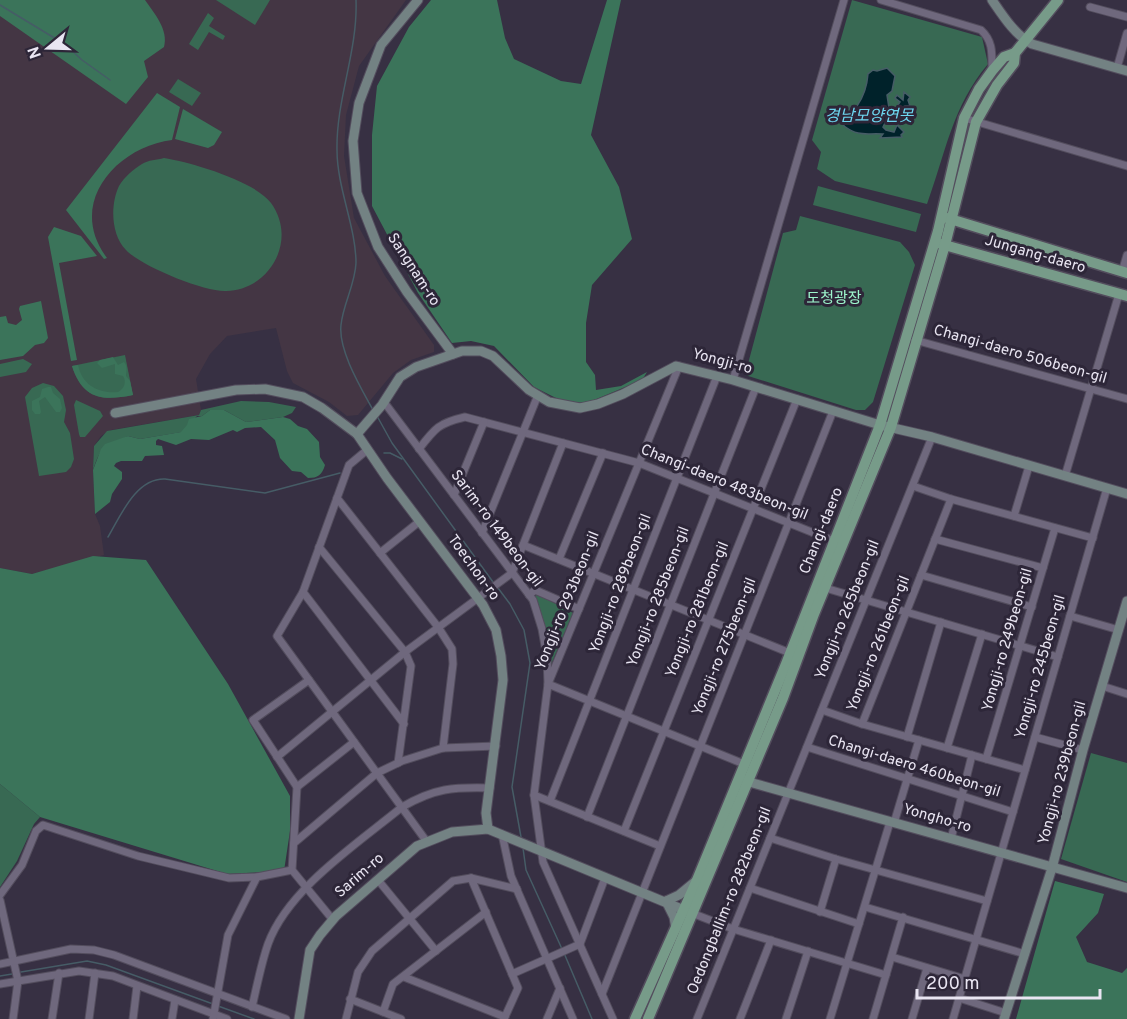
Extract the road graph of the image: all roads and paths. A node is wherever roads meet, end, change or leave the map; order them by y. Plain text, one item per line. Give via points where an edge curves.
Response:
1 (418, 0) edge
2 (844, 0) edge
3 (881, 0) edge
4 (992, 0) edge
5 (1058, 0) edge
6 (1090, 7) dead end
7 (1127, 17) edge
8 (1127, 33) edge
9 (1024, 40) junction
10 (1015, 53) junction
11 (1117, 68) junction
12 (992, 71) junction
13 (1127, 71) edge
14 (964, 118) junction
15 (976, 122) junction
16 (1127, 166) edge
17 (947, 218) junction
18 (940, 244) junction
19 (1127, 255) edge
20 (1125, 273) edge
21 (1123, 295) edge
22 (911, 339) junction
23 (453, 354) junction
24 (679, 366) junction
25 (717, 376) junction
26 (733, 380) junction
27 (756, 387) junction
28 (1092, 389) junction
29 (538, 395) junction
30 (797, 399) junction
31 (1127, 399) edge
32 (383, 404) junction
33 (833, 411) junction
34 (115, 413) dead end
35 (484, 422) junction
36 (885, 426) junction
37 (523, 432) junction
38 (357, 434) junction
39 (932, 437) junction
40 (563, 443) junction
41 (367, 450) junction
42 (419, 450) junction
43 (603, 453) junction
44 (639, 463) junction
45 (1029, 466) junction
46 (1065, 476) junction
47 (677, 478) junction
48 (913, 486) junction
49 (1107, 488) junction
50 (714, 493) junction
51 (1127, 494) edge
52 (454, 495) junction
53 (337, 498) junction
54 (951, 499) junction
55 (753, 508) junction
56 (1014, 516) junction
57 (420, 521) junction
58 (789, 523) junction
59 (1055, 528) junction
60 (482, 533) junction
61 (1093, 538) junction
62 (935, 539) junction
63 (834, 541) junction
64 (523, 545) junction
65 (319, 547) junction
66 (380, 553) junction
67 (559, 559) junction
68 (1043, 568) junction
69 (594, 573) junction
70 (510, 574) junction
71 (921, 575) junction
72 (821, 587) junction
73 (633, 589) junction
74 (303, 592) junction
75 (529, 595) junction
76 (479, 596) junction
77 (867, 601) junction
78 (1127, 602) edge
79 (671, 604) junction
80 (1032, 607) junction
81 (579, 609) junction
82 (906, 612) junction
83 (1070, 616) junction
84 (708, 620) junction
85 (941, 622) junction
86 (438, 627) junction
87 (1119, 630) junction
88 (745, 634) junction
89 (982, 634) junction
90 (1020, 646) junction
91 (405, 652) junction
92 (790, 653) junction
93 (1058, 657) junction
94 (309, 680) junction
95 (370, 680) junction
96 (548, 684) junction
97 (1102, 686) junction
98 (1127, 694) edge
99 (590, 701) junction
100 (822, 710) junction
101 (332, 711) junction
102 (627, 716) junction
103 (404, 724) junction
104 (862, 724) junction
105 (664, 731) junction
106 (907, 737) junction
107 (1035, 737) junction
108 (919, 740) junction
109 (354, 742) junction
110 (496, 746) junction
111 (700, 746) junction
112 (807, 747) junction
113 (443, 748) junction
114 (947, 748) junction
115 (1083, 750) junction
116 (972, 755) junction
117 (277, 757) junction
118 (987, 759) junction
119 (398, 763) junction
120 (744, 765) junction
121 (1025, 770) junction
122 (377, 773) junction
123 (907, 780) junction
124 (743, 781) junction
125 (297, 788) junction
126 (490, 788) junction
127 (788, 793) junction
128 (534, 795) junction
129 (962, 797) junction
130 (550, 801) junction
131 (402, 807) junction
132 (1013, 812) junction
133 (587, 816) junction
134 (892, 822) junction
135 (488, 829) junction
136 (624, 831) junction
137 (505, 835) junction
138 (770, 838) junction
139 (951, 839) junction
140 (427, 842) junction
141 (294, 843) junction
142 (660, 846) junction
143 (542, 851) junction
144 (1001, 853) junction
145 (836, 859) junction
146 (1052, 868) junction
147 (292, 870) junction
148 (876, 870) junction
149 (257, 878) junction
150 (471, 878) junction
151 (605, 878) junction
152 (378, 880) junction
153 (697, 880) junction
154 (306, 887) junction
155 (750, 888) junction
156 (1127, 888) edge
157 (517, 889) junction
158 (642, 893) junction
159 (0, 895) edge
160 (0, 900) edge
161 (666, 901) junction
162 (987, 901) junction
163 (865, 907) junction
164 (486, 912) junction
165 (688, 912) junction
166 (820, 912) junction
167 (903, 917) junction
168 (410, 918) junction
169 (333, 920) junction
170 (859, 924) junction
171 (733, 928) junction
172 (676, 929) junction
173 (976, 939) junction
174 (771, 940) junction
175 (580, 944) junction
176 (436, 951) junction
177 (807, 951) junction
178 (1025, 954) junction
179 (892, 957) junction
180 (548, 958) junction
181 (14, 961) junction
182 (846, 963) junction
183 (0, 964) edge
184 (927, 968) junction
185 (59, 973) junction
186 (95, 973) junction
187 (512, 974) junction
188 (886, 975) junction
189 (404, 977) junction
190 (965, 979) junction
191 (18, 981) junction
192 (0, 984) edge
193 (137, 986) junction
194 (560, 988) junction
195 (216, 994) junction
196 (602, 994) junction
197 (959, 998) junction
198 (350, 999) junction
199 (175, 1000) junction
200 (252, 1007) junction
201 (383, 1012) junction
202 (214, 1014) edge
203 (1005, 1016) edge
204 (504, 1018) edge
205 (13, 1019) edge
206 (52, 1019) edge
207 (89, 1019) edge
208 (132, 1019) edge
209 (172, 1019) edge
210 (226, 1019) edge
211 (286, 1019) edge
212 (299, 1019) edge
213 (346, 1019) edge
214 (401, 1019) edge
215 (547, 1019) edge
216 (573, 1019) edge
217 (613, 1019) edge
218 (635, 1019) edge
219 (648, 1019) edge
220 (697, 1019) edge
221 (740, 1019) edge
222 (786, 1019) edge
223 (830, 1019) edge
224 (873, 1019) edge
225 (912, 1019) edge
226 (953, 1019) edge

1 - 23 street, Sangnam-ro via 381,45 359,103 353,141 357,193 378,247
2 - 26 street
3 - 12 street via 981,30 992,49
4 - 9 street
5 - 9 main road, Changi-daero
6 - 7 street
8 - 11 street
9 - 10 main road, Changi-daero
9 - 11 street
10 - 12 main road, Changi-daero via 1004,57
10 - 15 main road, Changi-daero via 1014,63
11 - 13 street
12 - 14 main road, Changi-daero
14 - 15 street
14 - 17 main road, Changi-daero
15 - 16 street
15 - 17 main road, Changi-daero
17 - 18 main road, Changi-daero
17 - 18 main road, Changi-daero via 938,231
17 - 20 main road, Jungang-daero
18 - 21 main road, Jungang-daero
18 - 22 main road, Changi-daero
19 - 20 street
21 - 28 street
22 - 28 street, Changi-daero 506beon-gil
22 - 36 main road, Changi-daero
23 - 29 street, Yongji-ro via 480,351 493,356
23 - 32 street, Yongji-ro via 400,377
24 - 25 street, Yongji-ro
24 - 29 street, Yongji-ro via 623,394 580,408 549,402
24 - 44 street, Yongji-ro 293beon-gil
25 - 26 street, Yongji-ro
25 - 47 street, Yongji-ro 289beon-gil
26 - 27 street, Yongji-ro
27 - 30 street, Yongji-ro
27 - 50 street, Yongji-ro 285beon-gil
28 - 31 street, Changi-daero 506beon-gil
28 - 46 street
29 - 37 street
30 - 33 street, Yongji-ro
30 - 55 street, Yongji-ro 281beon-gil
32 - 38 street, Yongji-ro
32 - 42 street, Sarim-ro 149beon-gil
33 - 36 street, Yongji-ro
33 - 58 street, Yongji-ro 275beon-gil
34 - 38 street via 236,390 265,389 303,397
35 - 37 street, Changi-daero 483beon-gil
35 - 42 street, Changi-daero 483beon-gil via 465,417 443,422
35 - 52 street
36 - 39 street, Yongji-ro
36 - 63 main road, Changi-daero
36 - 72 main road, Changi-daero
37 - 40 street, Changi-daero 483beon-gil
37 - 60 street
38 - 41 street, Toechon-ro
39 - 45 street, Yongji-ro
39 - 48 street, Yongji-ro 265beon-gil
40 - 43 street, Changi-daero 483beon-gil
40 - 64 street
41 - 53 street via 349,465
41 - 57 street, Toechon-ro
42 - 52 street, Sarim-ro 149beon-gil
43 - 44 street, Changi-daero 483beon-gil
43 - 67 street
44 - 47 street, Changi-daero 483beon-gil
44 - 69 street, Yongji-ro 293beon-gil
45 - 46 street, Yongji-ro
45 - 56 street
46 - 49 street, Yongji-ro
47 - 50 street, Changi-daero 483beon-gil
47 - 73 street, Yongji-ro 289beon-gil
48 - 54 street
48 - 77 street, Yongji-ro 265beon-gil
49 - 51 street, Yongji-ro
49 - 61 street, Yongji-ro 245beon-gil
50 - 55 street, Changi-daero 483beon-gil
50 - 79 street, Yongji-ro 285beon-gil
52 - 60 street, Sarim-ro 149beon-gil
53 - 65 street
53 - 66 street
54 - 56 street
54 - 62 street, Yongji-ro 261beon-gil
55 - 58 street, Changi-daero 483beon-gil
55 - 84 street, Yongji-ro 281beon-gil
56 - 59 street
57 - 66 street
57 - 76 street, Toechon-ro
58 - 63 street, Changi-daero 483beon-gil
58 - 88 street, Yongji-ro 275beon-gil
59 - 61 street
59 - 68 street, Yongji-ro 249beon-gil
60 - 70 street, Sarim-ro 149beon-gil
61 - 83 street, Yongji-ro 245beon-gil
62 - 68 street
62 - 71 street, Yongji-ro 261beon-gil
63 - 72 main road, Changi-daero
64 - 67 street
64 - 70 street
65 - 74 street
65 - 91 street
66 - 86 street
67 - 69 street
68 - 80 street, Yongji-ro 249beon-gil
69 - 73 street
69 - 81 street, Yongji-ro 293beon-gil
70 - 75 street, Sarim-ro 149beon-gil
70 - 76 street
71 - 80 street, Yongji-ro 261beon-gil
71 - 82 street, Yongji-ro 261beon-gil
72 - 77 street
72 - 92 main road, Changi-daero
72 - 124 main road, Changi-daero via 783,698
73 - 79 street
73 - 99 street, Yongji-ro 289beon-gil
74 - 94 street via 277,636
74 - 95 street
75 - 81 street via 535,590
75 - 96 street, Sarim-ro 149beon-gil via 542,629
76 - 86 street
76 - 110 street, Toechon-ro via 496,630 501,656 503,680
77 - 82 street
77 - 100 street, Yongji-ro 265beon-gil
78 - 87 street, Yongji-ro 239beon-gil
79 - 84 street
79 - 102 street, Yongji-ro 285beon-gil
80 - 90 street, Yongji-ro 249beon-gil
81 - 96 street, Yongji-ro 293beon-gil
82 - 85 street
82 - 104 street, Yongji-ro 261beon-gil
83 - 87 street
83 - 93 street, Yongji-ro 245beon-gil
84 - 88 street
84 - 105 street, Yongji-ro 281beon-gil
85 - 89 street
85 - 106 street
86 - 91 street
86 - 113 street via 452,649 453,664
87 - 97 street, Yongji-ro 239beon-gil
88 - 92 street
88 - 111 street, Yongji-ro 275beon-gil
89 - 90 street
89 - 114 street
90 - 93 street
90 - 118 street, Yongji-ro 249beon-gil
91 - 95 street
91 - 103 street via 411,666
92 - 120 main road, Changi-daero
93 - 107 street, Yongji-ro 245beon-gil
94 - 101 street
94 - 117 street via 253,720
95 - 101 street
95 - 103 street
96 - 99 street, Yongji-ro 293beon-gil
96 - 128 street, Sarim-ro 149beon-gil
97 - 98 street, Yongji-ro 239beon-gil
97 - 115 street, Yongji-ro 239beon-gil
99 - 102 street, Yongji-ro 293beon-gil
99 - 130 street, Yongji-ro 289beon-gil
100 - 104 street
100 - 112 street, Yongji-ro 265beon-gil
101 - 109 street
101 - 117 street
102 - 105 street, Yongji-ro 293beon-gil
102 - 133 street, Yongji-ro 285beon-gil
103 - 119 street
104 - 106 street
105 - 111 street, Yongji-ro 293beon-gil
105 - 136 street, Yongji-ro 281beon-gil
106 - 108 street
107 - 115 street
107 - 121 street, Yongji-ro 245beon-gil
108 - 114 street
108 - 123 street
109 - 122 street
109 - 125 street
110 - 113 street
110 - 126 street, Toechon-ro
111 - 120 street, Yongji-ro 293beon-gil
111 - 142 street, Yongji-ro 275beon-gil
112 - 123 street, Changi-daero 460beon-gil
112 - 127 street, Yongji-ro 265beon-gil
113 - 119 street
114 - 116 street
115 - 146 street, Yongji-ro 239beon-gil
116 - 118 street
116 - 129 street
117 - 125 street
118 - 121 street
119 - 122 street
120 - 124 main road, Changi-daero
121 - 132 street, Yongji-ro 245beon-gil
122 - 131 street
122 - 141 street
123 - 129 street, Changi-daero 460beon-gil
123 - 134 street
124 - 127 street, Yongho-ro
124 - 153 main road, Changi-daero
124 - 165 main road, Changi-daero
125 - 141 street
126 - 131 street via 454,787
126 - 135 street, Toechon-ro
127 - 134 street, Yongho-ro
127 - 138 street, Oedongballim-ro 282beon-gil
128 - 130 street
128 - 143 street, Sarim-ro 149beon-gil
129 - 132 street, Changi-daero 460beon-gil
129 - 139 street
130 - 133 street
131 - 140 street
131 - 154 street
132 - 144 street, Yongji-ro 245beon-gil
133 - 136 street
134 - 139 street, Yongho-ro
134 - 148 street
135 - 137 street, Sarim-ro
135 - 140 street, Sarim-ro via 452,832
136 - 142 street
137 - 143 street, Sarim-ro
137 - 157 street via 511,876
138 - 145 street
138 - 155 street, Oedongballim-ro 282beon-gil
139 - 144 street, Yongho-ro
140 - 152 street, Sarim-ro
141 - 147 street
142 - 158 street, Yongji-ro 275beon-gil
143 - 151 street
143 - 175 street, Sarim-ro 149beon-gil via 543,862
144 - 146 street, Yongho-ro
144 - 162 street, Yongji-ro 245beon-gil
145 - 148 street
145 - 166 street
146 - 156 street, Yongho-ro
146 - 178 street, Yongji-ro 239beon-gil
147 - 149 street
147 - 154 street
148 - 162 street
148 - 163 street
149 - 159 street via 229,878 138,856 43,825 36,831 22,865
149 - 195 street via 228,935
150 - 157 street
150 - 164 street
150 - 168 street via 453,881
151 - 158 street
151 - 175 street
152 - 168 street
152 - 169 street, Sarim-ro
153 - 161 street
153 - 165 main road, Changi-daero
154 - 169 street
154 - 200 street via 284,913 268,944
155 - 166 street
155 - 171 street, Oedongballim-ro 282beon-gil
157 - 180 street
158 - 161 street
158 - 196 street
160 - 181 street
161 - 165 street
161 - 172 street
162 - 173 street, Yongji-ro 245beon-gil
163 - 167 street
163 - 170 street
164 - 176 street
164 - 187 street
165 - 171 street
165 - 172 main road, Changi-daero
165 - 219 main road, Changi-daero
166 - 170 street
167 - 173 street
167 - 179 street
168 - 176 street
168 - 198 street via 372,951 358,972
169 - 212 street, Sarim-ro via 310,950
170 - 182 street
171 - 174 street
171 - 220 street, Oedongballim-ro 282beon-gil
172 - 218 main road, Changi-daero
173 - 178 street
173 - 190 street, Yongji-ro 245beon-gil
174 - 177 street
174 - 221 street
175 - 180 street
175 - 196 street, Sarim-ro 149beon-gil
176 - 189 street
177 - 182 street
177 - 222 street
178 - 203 street, Yongji-ro 239beon-gil
179 - 184 street
179 - 188 street
180 - 187 street
180 - 194 street
181 - 183 street
181 - 191 street
181 - 195 street via 71,949 94,950
182 - 188 street
182 - 223 street
184 - 190 street
184 - 225 street
185 - 186 street
185 - 191 street
185 - 206 street
186 - 193 street
186 - 207 street
187 - 204 street via 518,988
188 - 224 street
189 - 201 street via 393,984
189 - 204 street
190 - 197 street, Yongji-ro 245beon-gil
191 - 192 street
191 - 205 street
193 - 199 street
193 - 208 street
194 - 215 street
194 - 216 street
195 - 200 street
195 - 202 street
196 - 217 street, Sarim-ro 149beon-gil
197 - 203 street
197 - 226 street, Yongji-ro 245beon-gil
198 - 201 street
198 - 213 street
199 - 202 street
199 - 209 street
200 - 211 street
201 - 214 street
202 - 210 street

